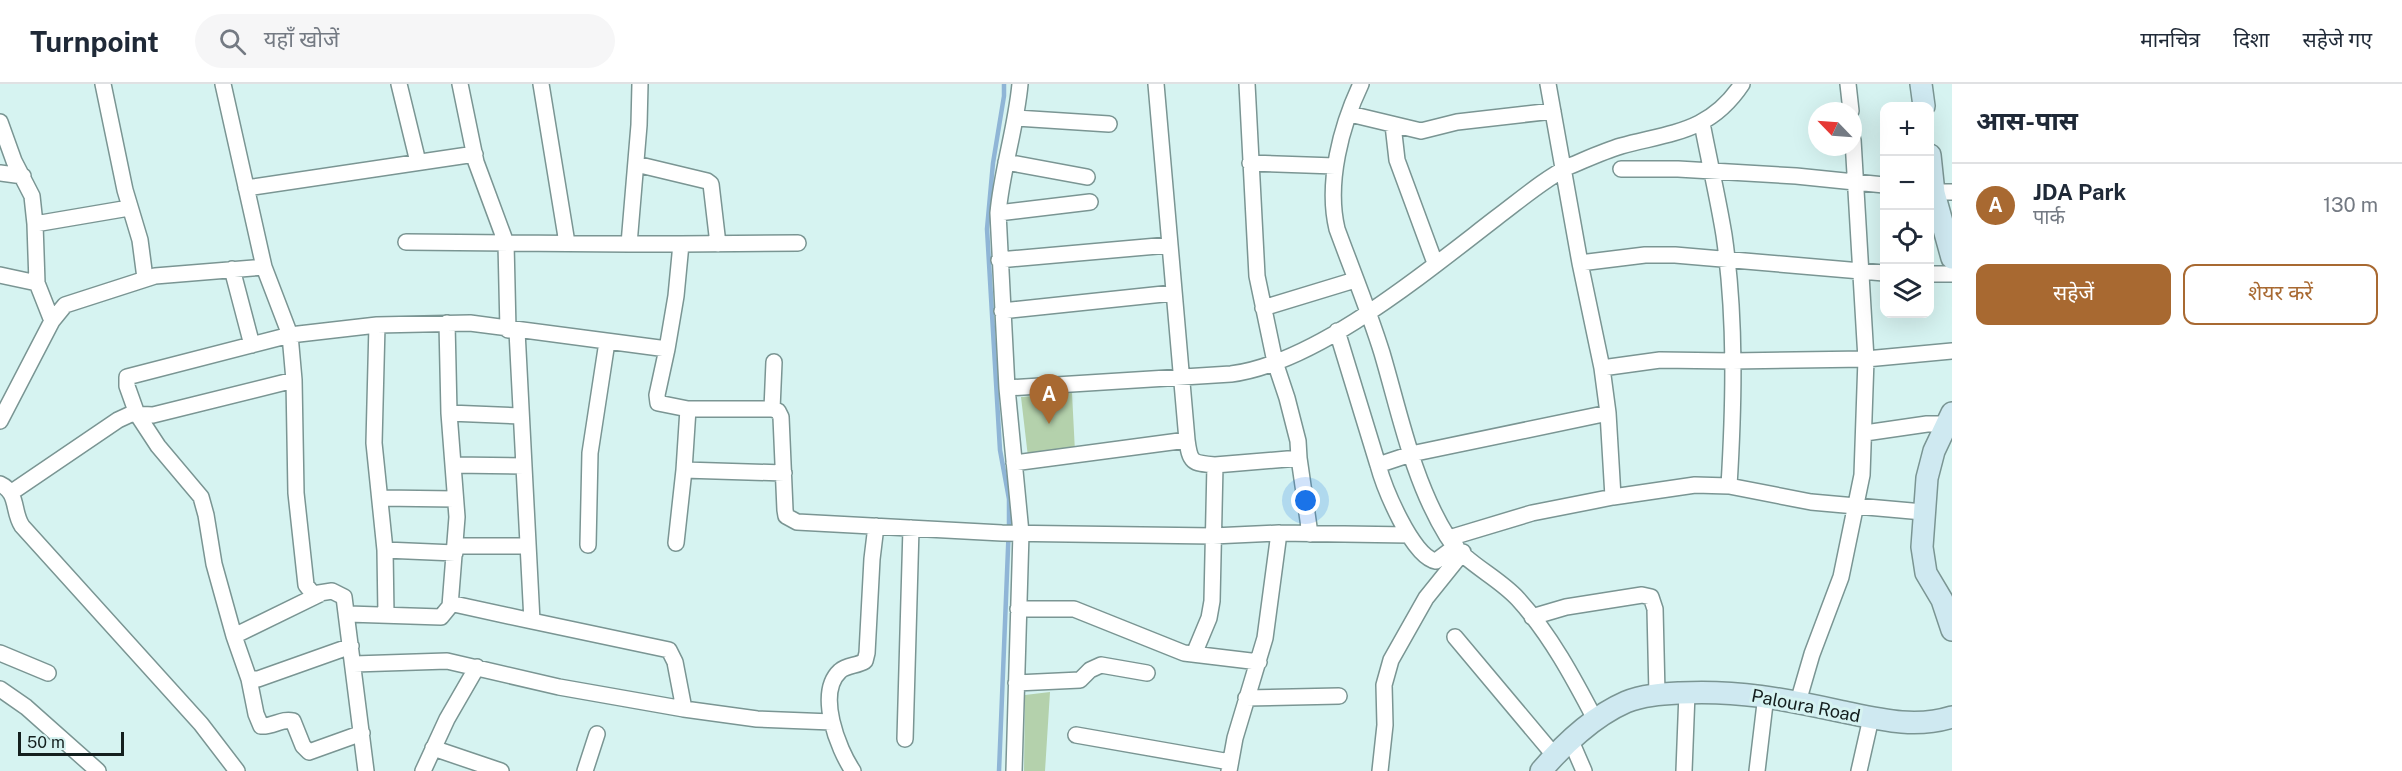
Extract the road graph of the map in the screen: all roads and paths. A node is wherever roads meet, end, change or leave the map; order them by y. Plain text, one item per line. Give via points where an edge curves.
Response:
1 (103, 84) edge
2 (222, 84) edge
3 (399, 84) edge
4 (460, 84) edge
5 (541, 84) edge
6 (640, 84) edge
7 (1020, 84) edge
8 (1156, 84) edge
9 (1247, 84) edge
10 (1361, 84) edge
11 (1548, 84) edge
12 (1742, 84) edge
13 (1848, 84) edge
14 (1921, 84) edge
15 (1850, 102) edge
16 (1923, 102) edge
17 (1553, 111) junction
18 (1350, 114) junction
19 (1016, 118) junction
20 (0, 122) edge
21 (1702, 123) junction
22 (1109, 124) dead end
23 (1393, 125) junction
24 (475, 153) junction
25 (1854, 156) edge
26 (1929, 156) edge
27 (418, 162) junction
28 (1006, 162) junction
29 (636, 164) junction
30 (1250, 164) junction
31 (1335, 166) junction
32 (1621, 169) dead end
33 (1563, 170) junction
34 (1711, 171) junction
35 (0, 173) edge
36 (23, 176) junction
37 (1088, 177) dead end
38 (1856, 180) junction
39 (1880, 184) edge
40 (246, 188) junction
41 (1938, 192) edge
42 (1090, 202) dead end
43 (129, 208) junction
44 (998, 213) junction
45 (35, 224) junction
46 (406, 242) dead end
47 (506, 243) junction
48 (567, 243) junction
49 (798, 243) dead end
50 (629, 244) junction
51 (681, 244) junction
52 (718, 244) junction
53 (1169, 245) junction
54 (1952, 258) edge
55 (999, 260) junction
56 (1726, 260) junction
57 (1435, 263) junction
58 (1580, 263) junction
59 (264, 267) junction
60 (232, 269) junction
61 (1862, 273) junction
62 (1880, 273) edge
63 (1934, 274) edge
64 (1952, 274) edge
65 (0, 275) edge
66 (145, 278) junction
67 (1355, 280) junction
68 (36, 283) junction
69 (1173, 293) junction
70 (1263, 308) junction
71 (1002, 311) junction
72 (1367, 313) junction
73 (52, 321) junction
74 (447, 323) junction
75 (377, 325) junction
76 (512, 330) junction
77 (1337, 332) junction
78 (290, 335) junction
79 (607, 342) junction
80 (252, 345) junction
81 (667, 349) junction
82 (1952, 351) edge
83 (1866, 359) junction
84 (774, 362) dead end
85 (1275, 362) junction
86 (1732, 362) junction
87 (1602, 368) junction
88 (1182, 376) junction
89 (294, 380) junction
90 (1007, 388) junction
91 (688, 409) junction
92 (772, 409) junction
93 (449, 413) junction
94 (1608, 413) junction
95 (136, 414) junction
96 (521, 416) junction
97 (1950, 420) edge
98 (0, 421) edge
99 (1865, 433) junction
100 (1187, 440) junction
101 (1411, 454) junction
102 (1299, 458) junction
103 (1014, 463) junction
104 (453, 465) junction
105 (1215, 465) junction
106 (1378, 465) junction
107 (524, 466) junction
108 (684, 470) junction
109 (784, 473) junction
110 (1729, 486) junction
111 (6, 488) edge
112 (1614, 497) junction
113 (381, 498) junction
114 (455, 499) junction
115 (1856, 506) junction
116 (1923, 512) junction
117 (876, 526) junction
118 (911, 528) junction
119 (1013, 533) junction
120 (1279, 533) junction
121 (1310, 534) junction
122 (1213, 536) junction
123 (1409, 536) junction
124 (676, 543) dead end
125 (588, 545) dead end
126 (1456, 545) junction
127 (528, 546) junction
128 (385, 550) junction
129 (456, 550) junction
130 (320, 594) junction
131 (450, 606) junction
132 (1018, 609) junction
133 (348, 614) junction
134 (386, 615) junction
135 (1532, 617) junction
136 (532, 621) junction
137 (1952, 630) edge
138 (234, 636) junction
139 (1455, 637) dead end
140 (351, 646) junction
141 (0, 653) edge
142 (1194, 654) junction
143 (1259, 662) junction
144 (354, 664) junction
145 (477, 667) junction
146 (48, 673) dead end
147 (1147, 673) dead end
148 (249, 679) junction
149 (1016, 683) junction
150 (0, 689) edge
151 (1687, 693) junction
152 (1657, 694) junction
153 (1766, 695) junction
154 (1340, 696) dead end
155 (1246, 698) junction
156 (1798, 702) junction
157 (684, 709) junction
158 (1952, 717) edge
159 (1871, 718) junction
160 (1596, 721) junction
161 (832, 722) junction
162 (362, 733) junction
163 (597, 734) dead end
164 (1076, 735) dead end
165 (905, 739) dead end
166 (1571, 741) junction
167 (434, 748) junction
168 (1548, 763) edge
169 (1229, 766) edge
170 (98, 771) edge
171 (237, 771) edge
172 (366, 771) edge
173 (423, 771) edge
174 (501, 771) edge
175 (585, 771) edge
176 (853, 771) edge
177 (1014, 771) edge
178 (1380, 771) edge
179 (1584, 771) edge
180 (1684, 771) edge
181 (1757, 771) edge
182 (1859, 771) edge

1 - 43 street
2 - 40 street
3 - 27 street
4 - 24 street
5 - 48 street
6 - 29 street
7 - 19 street
8 - 53 street
9 - 30 street
10 - 18 street
11 - 17 street
12 - 21 street via 1718,113
13 - 15 street
14 - 16 main road
17 - 23 street via 1457,122 1421,131
17 - 33 street
18 - 23 street
18 - 31 street
19 - 22 street
19 - 28 street
20 - 36 street
21 - 33 street via 1619,147
21 - 34 street
23 - 57 street via 1397,160
24 - 27 street
24 - 47 street
25 - 38 street
26 - 41 main road
27 - 40 street
28 - 37 street
28 - 44 street
29 - 50 street
29 - 52 street via 711,184
30 - 31 street
30 - 70 street via 1254,245
31 - 67 street via 1333,211
32 - 34 street
33 - 57 street
33 - 58 street
34 - 38 street
34 - 56 street
35 - 36 street
36 - 45 street via 32,196
38 - 39 street
38 - 61 street
40 - 59 street
41 - 54 main road
42 - 44 street
43 - 45 street
43 - 66 street via 140,240
44 - 55 street
45 - 68 street
46 - 47 street
47 - 48 street
47 - 76 street
48 - 50 street
49 - 52 street
50 - 51 street
51 - 52 street
51 - 81 street
53 - 55 street
53 - 69 street
55 - 71 street
56 - 58 street via 1658,254
56 - 61 street
56 - 86 street
57 - 72 street
58 - 87 street
59 - 60 street
59 - 78 street
60 - 66 street
60 - 80 street
61 - 62 street
61 - 83 street
63 - 64 street
65 - 68 street
66 - 73 street via 65,305
67 - 70 street
67 - 72 street
68 - 73 street
69 - 71 street
69 - 88 street
70 - 85 street
71 - 90 street
72 - 77 street
72 - 101 street
73 - 98 street
74 - 75 street
74 - 76 street
74 - 93 street
75 - 78 street
75 - 113 street via 374,443
76 - 79 street
76 - 96 street
77 - 85 street
77 - 106 street
78 - 80 street
78 - 89 street
79 - 81 street
79 - 125 street via 590,453
80 - 95 street via 127,377
81 - 91 street via 657,399 663,405
82 - 83 street
83 - 86 street
83 - 99 street
84 - 92 street
85 - 88 street via 1245,372
85 - 102 street via 1298,441
86 - 87 street via 1660,360
86 - 110 street
87 - 94 street
88 - 90 street
88 - 100 street
89 - 95 street via 153,415
89 - 130 street via 296,493 306,585 313,594
90 - 103 street
91 - 92 street
91 - 108 street
92 - 109 street via 781,417
93 - 96 street
93 - 104 street
94 - 101 street
94 - 112 street
95 - 111 street via 118,420
95 - 138 street via 201,496
96 - 107 street
97 - 99 street
97 - 116 main road via 1930,465
99 - 115 street via 1862,482
100 - 103 street
100 - 105 street via 1190,459
101 - 106 street
101 - 126 street via 1432,508
102 - 105 street
102 - 121 street
103 - 119 street
104 - 107 street
104 - 114 street
105 - 122 street
106 - 123 street via 1389,499
107 - 127 street
108 - 109 street
108 - 124 street
109 - 117 street via 784,510 790,520
110 - 112 street via 1695,484
110 - 115 street via 1811,502
111 - 171 street via 15,498 22,526 201,724
112 - 126 street via 1517,516
113 - 114 street
113 - 128 street
114 - 129 street
115 - 116 street
115 - 156 street via 1841,577
116 - 137 main road via 1922,558
117 - 118 street
117 - 161 street via 867,653 865,661 844,667 833,681 829,708
118 - 119 street
118 - 165 street
119 - 122 street
119 - 132 street
120 - 121 street
120 - 122 street
120 - 143 street
121 - 123 street
122 - 142 street via 1212,602
123 - 126 street via 1431,560 1440,559
126 - 135 street via 1517,598
126 - 178 street via 1391,660 1384,685
127 - 129 street
127 - 136 street
128 - 129 street
128 - 134 street
129 - 131 street
130 - 133 street via 339,593 344,597
130 - 138 street
131 - 134 street via 441,617
131 - 136 street
132 - 142 street via 1083,611 1167,648
132 - 149 street
133 - 134 street
133 - 140 street
135 - 152 street via 1566,607 1642,595 1651,597 1655,609
135 - 160 street
136 - 157 street via 669,650
138 - 148 street
139 - 168 street
140 - 144 street
140 - 148 street
141 - 146 street
142 - 143 street
143 - 155 street
144 - 145 street via 438,660
144 - 162 street
145 - 157 street via 559,687
145 - 167 street
147 - 149 street via 1101,665 1080,680
148 - 162 street via 261,726 293,721 309,752
149 - 177 street
150 - 170 street
151 - 152 main road, Paloura Road
151 - 153 main road, Paloura Road
151 - 180 street
152 - 160 main road, Paloura Road via 1628,702
153 - 156 main road, Paloura Road
153 - 181 street
154 - 155 street
155 - 169 street
156 - 159 main road, Paloura Road
157 - 161 street via 757,719
158 - 159 main road, Paloura Road via 1919,724
159 - 182 street
160 - 166 main road, Paloura Road
161 - 176 street
162 - 172 street
163 - 175 street
164 - 169 street
166 - 168 main road, Paloura Road
166 - 179 street
167 - 173 street
167 - 174 street

